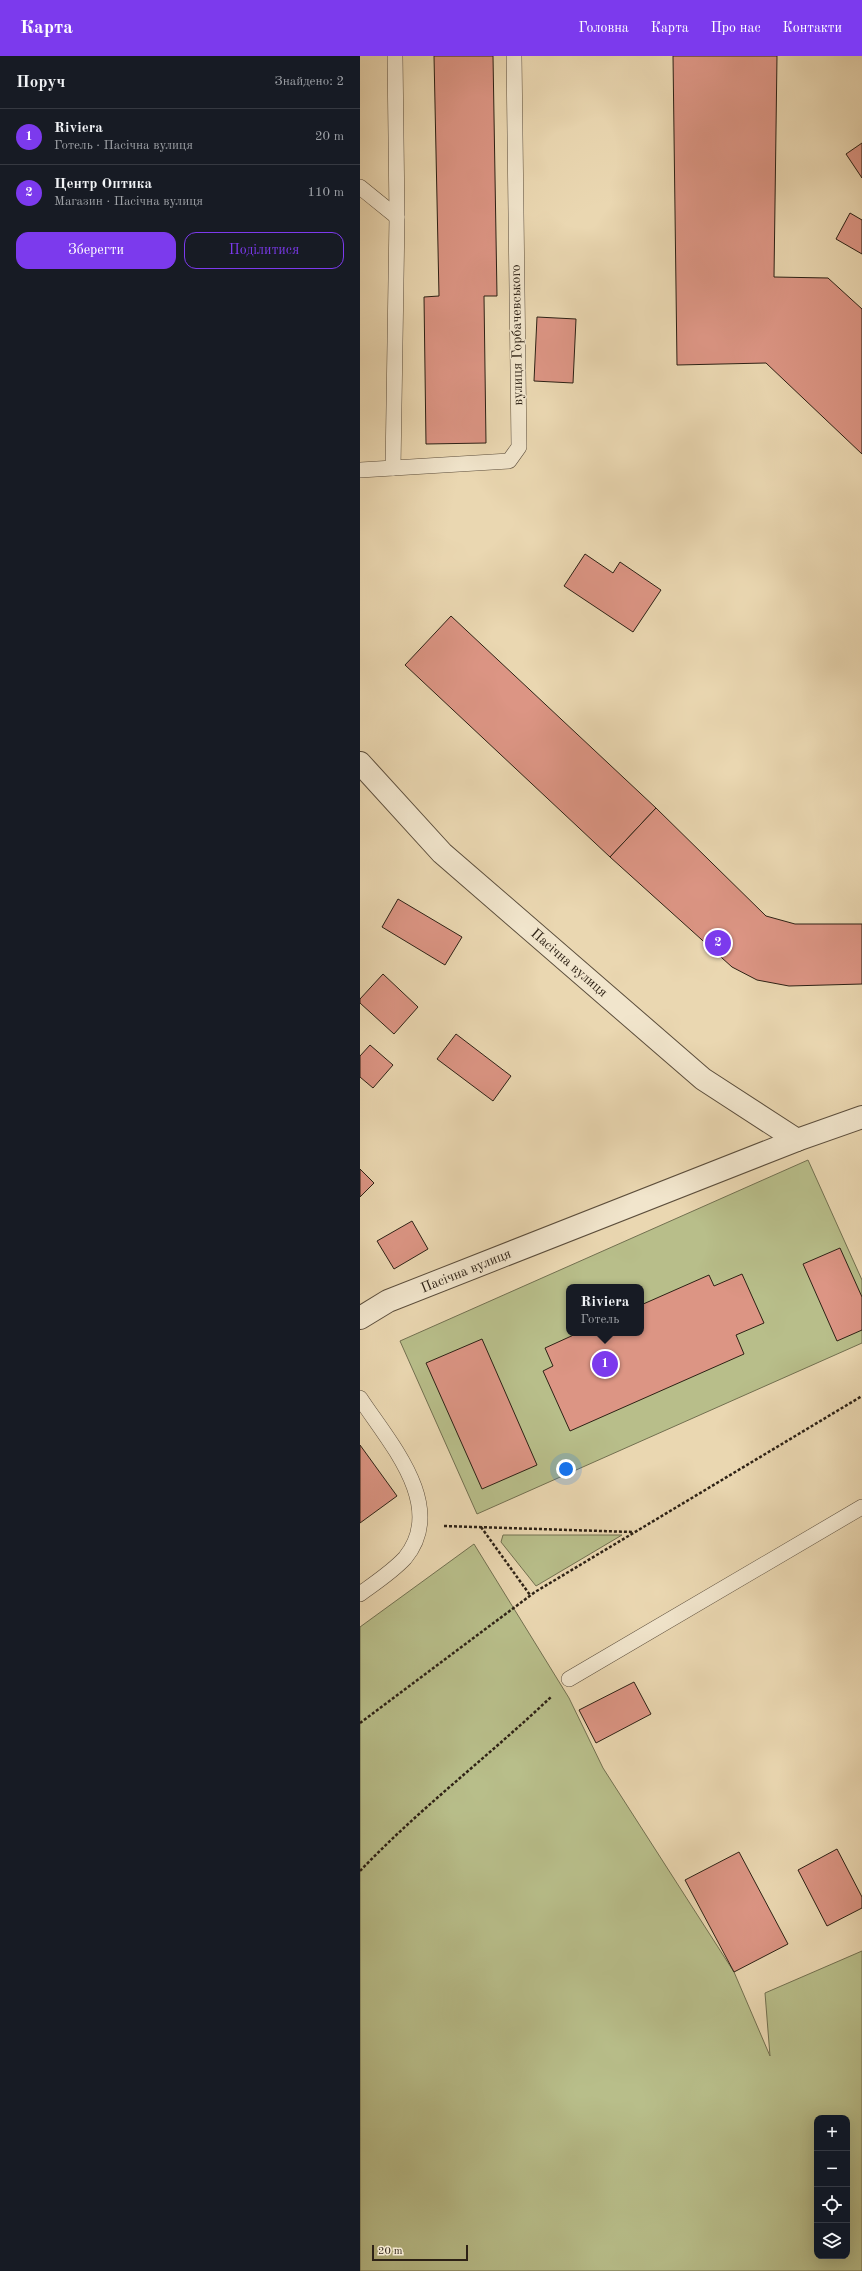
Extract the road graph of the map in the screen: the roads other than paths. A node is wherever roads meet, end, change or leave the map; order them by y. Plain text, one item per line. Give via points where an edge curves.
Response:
1 (395, 56) edge
2 (514, 56) edge
3 (360, 187) edge
4 (397, 217) junction
5 (393, 468) junction
6 (360, 470) edge
7 (360, 763) edge
8 (862, 1117) edge
9 (797, 1140) junction
10 (360, 1318) edge
11 (360, 1398) edge
12 (862, 1507) edge
13 (360, 1594) edge
14 (569, 1679) road end

1 - 4 lane
2 - 5 lane, вулиця Горбачевського via 519,447 509,461
3 - 4 lane
4 - 5 lane
5 - 6 lane, вулиця Горбачевського
7 - 9 street, Пасічна вулиця via 442,853 703,1079
8 - 9 street, Пасічна вулиця
9 - 10 street, Пасічна вулиця via 388,1302
11 - 13 lane via 409,1474 417,1490 420,1507 420,1525 405,1557
12 - 14 lane

